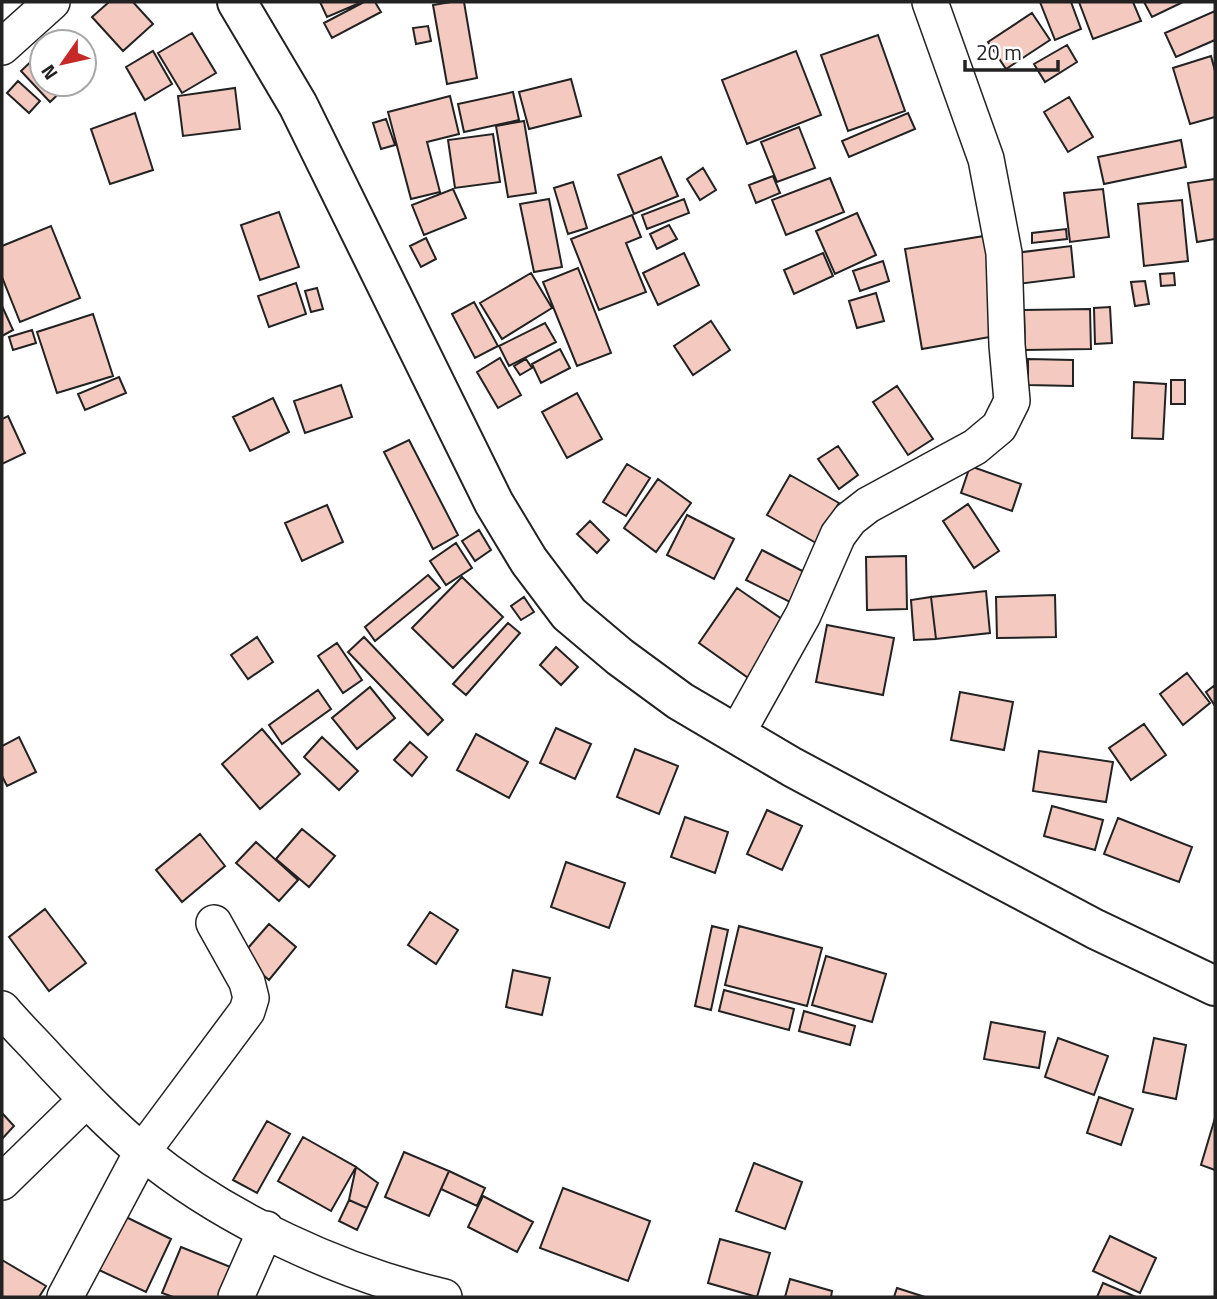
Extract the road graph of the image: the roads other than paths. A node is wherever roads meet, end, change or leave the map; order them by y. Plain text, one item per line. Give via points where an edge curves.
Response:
1 (52, 2) edge
2 (237, 2) edge
3 (930, 2) edge
4 (2, 47) edge
5 (736, 735) junction
6 (214, 923) dead end
7 (1215, 986) edge
8 (2, 1009) edge
9 (86, 1100) junction
10 (142, 1152) junction
11 (2, 1182) edge
12 (266, 1229) junction
13 (65, 1297) edge
14 (236, 1297) edge
15 (444, 1297) edge

1 - 4 street
2 - 5 main road via 298,105 482,479 529,561 569,614 594,637 680,701
3 - 5 street via 986,159 1004,253 1012,401 999,427 975,447 850,519
5 - 7 main road via 1096,929
6 - 10 street via 247,982 251,998 247,1011
8 - 9 street
9 - 10 street
9 - 11 street
10 - 12 street
10 - 13 street
12 - 14 street
12 - 15 street via 374,1278

